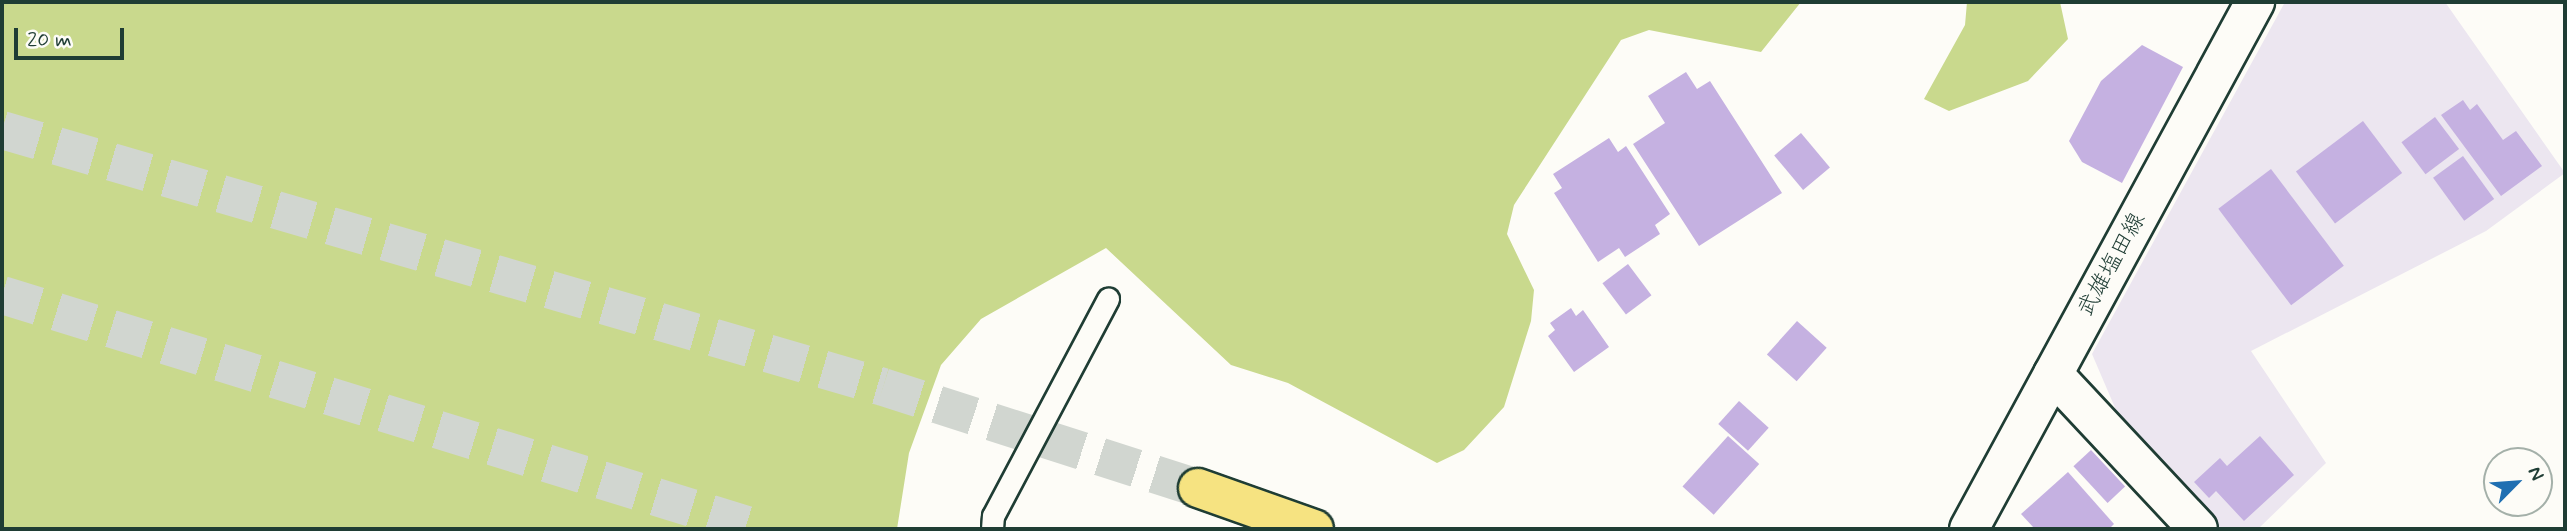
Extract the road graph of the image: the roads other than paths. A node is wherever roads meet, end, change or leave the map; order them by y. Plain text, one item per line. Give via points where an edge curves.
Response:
1 (2255, 2) edge
2 (1108, 299) dead end
3 (2053, 374) junction
4 (1198, 488) tunnel mouth
5 (992, 529) edge
6 (1314, 529) edge
7 (1969, 529) edge
8 (2198, 529) edge

1 - 3 main road, 武雄塩田線
2 - 5 lane via 993,516
3 - 7 main road, 武雄塩田線
3 - 8 main road
4 - 6 highway

